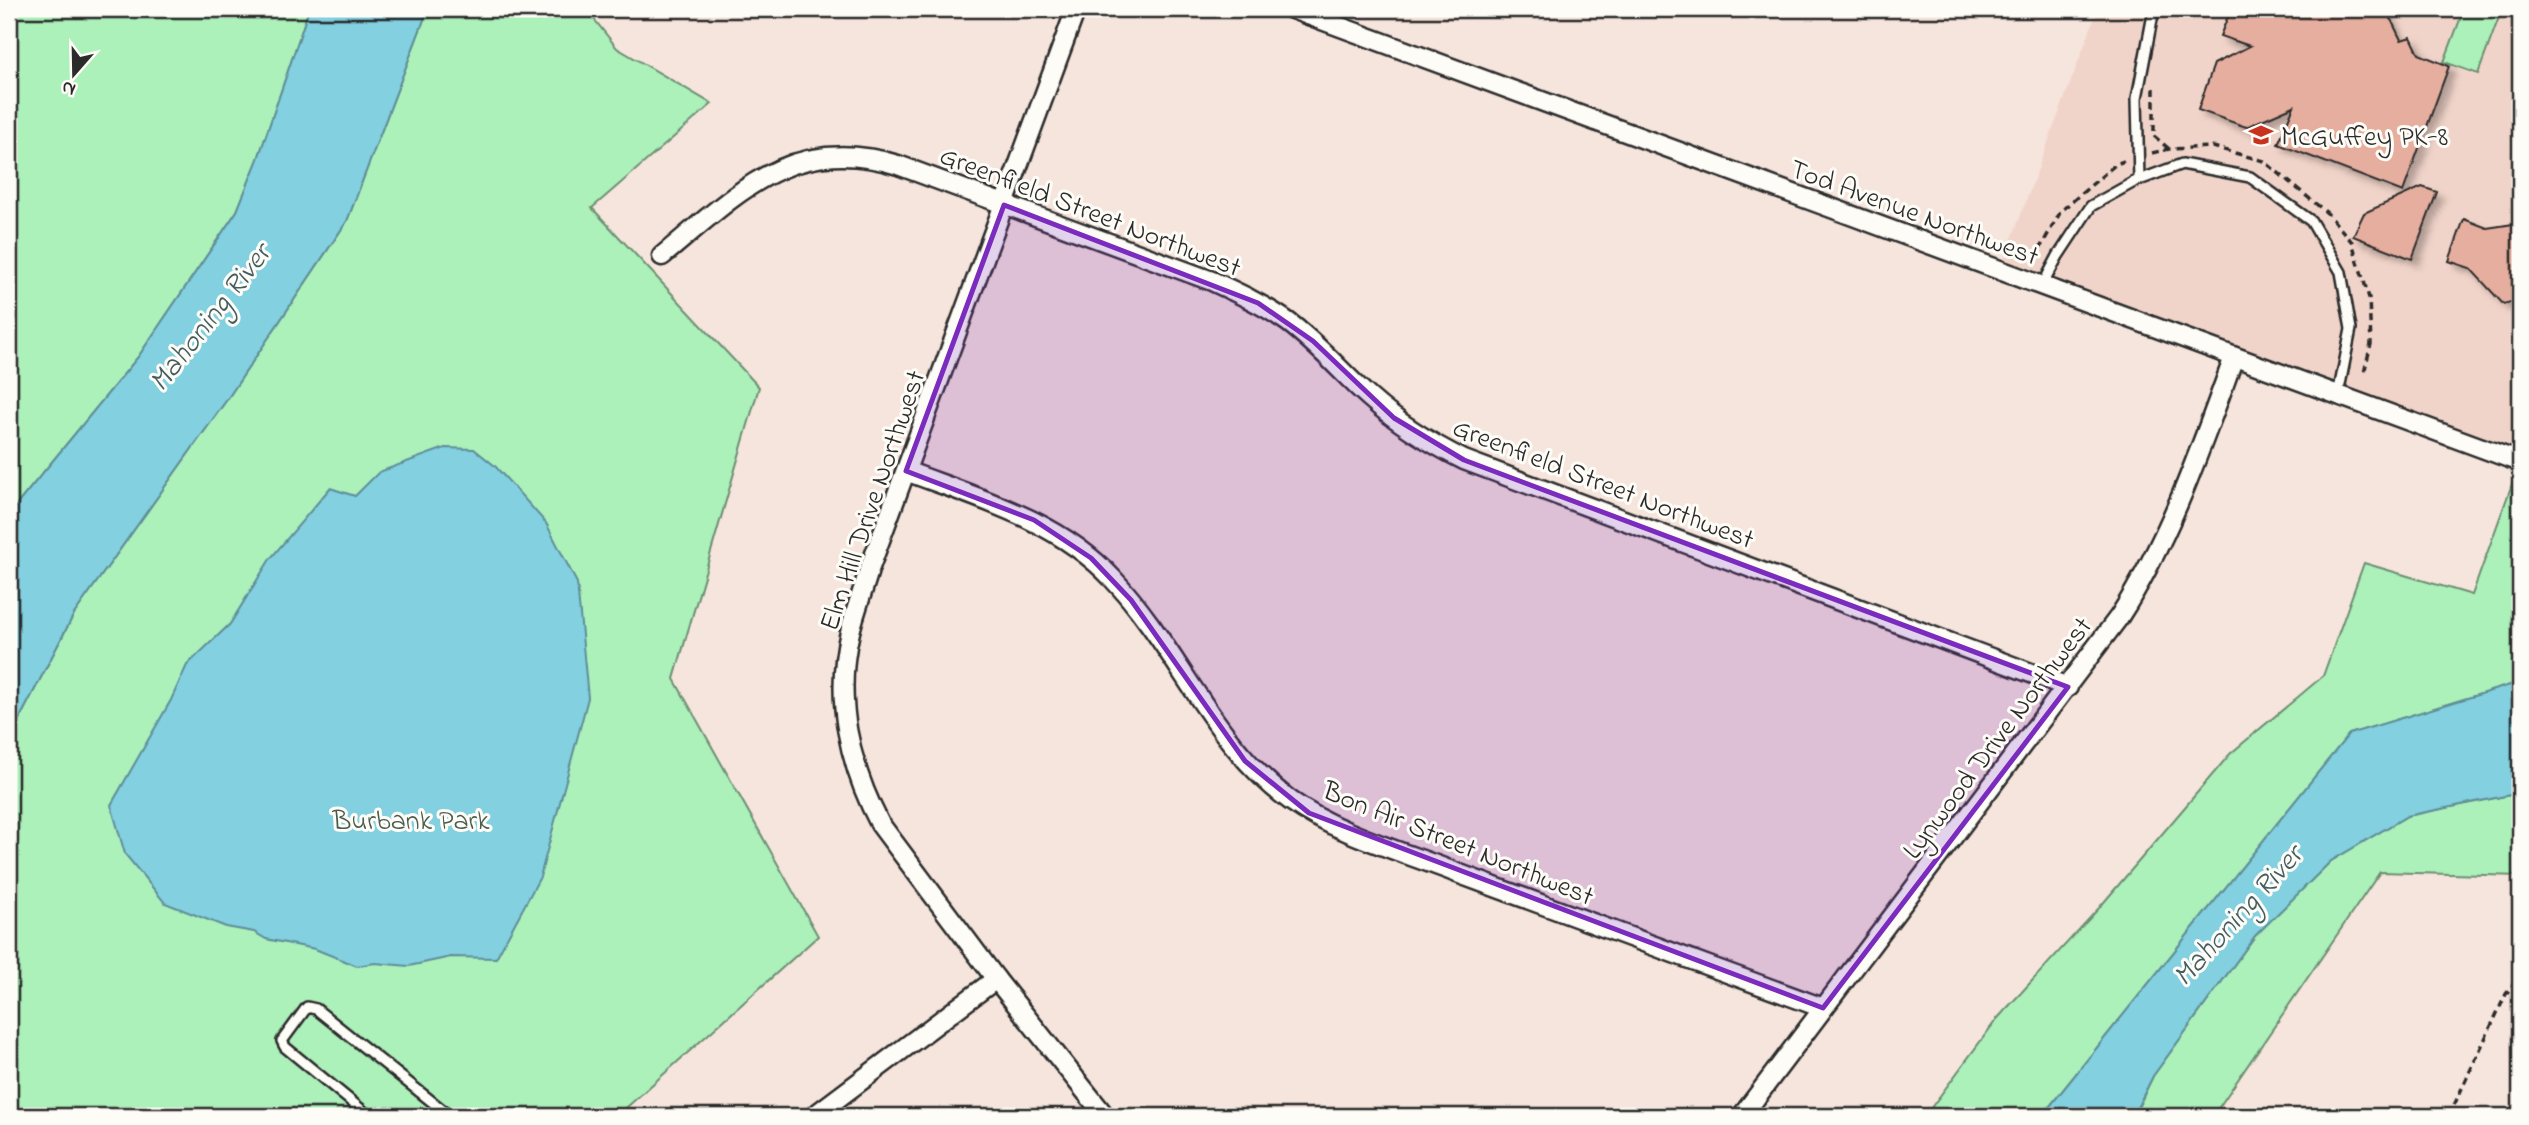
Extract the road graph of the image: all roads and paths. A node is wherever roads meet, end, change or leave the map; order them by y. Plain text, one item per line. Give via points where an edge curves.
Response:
1 (1076, 9) edge
2 (1292, 9) edge
3 (2154, 9) edge
4 (2154, 82) dead end
5 (2169, 149) junction
6 (2138, 156) junction
7 (2139, 180) junction
8 (1003, 205) junction
9 (2039, 250) dead end
10 (662, 256) dead end
11 (2042, 286) junction
12 (2234, 357) junction
13 (2364, 373) dead end
14 (2337, 395) junction
15 (2520, 462) edge
16 (906, 471) junction
17 (2068, 687) junction
18 (2520, 976) edge
19 (996, 979) junction
20 (1823, 1008) junction
21 (369, 1116) edge
22 (450, 1116) edge
23 (814, 1116) edge
24 (1105, 1116) edge
25 (1742, 1116) edge
26 (2449, 1116) edge

1 - 8 street, Elm Hill Drive Northwest
2 - 11 street, Tod Avenue Northwest
3 - 6 lane via 2137,98
4 - 5 path via 2154,136
5 - 6 path
5 - 13 path via 2213,147 2264,161 2327,213 2352,242 2369,298 2371,344
6 - 7 lane
6 - 9 path via 2116,164 2061,211
7 - 11 lane via 2091,206
7 - 14 lane via 2182,164 2250,177 2311,221 2341,272 2351,329
8 - 10 street, Greenfield Street Northwest via 882,160 819,158 783,167 753,182
8 - 16 street, Elm Hill Drive Northwest
8 - 17 street, Greenfield Street Northwest via 1212,281 1258,303 1313,341 1394,418 1464,460
11 - 12 street, Tod Avenue Northwest
12 - 14 street, Tod Avenue Northwest
12 - 17 street, Lynwood Drive Northwest via 2156,555 2119,618
14 - 15 street, Tod Avenue Northwest
16 - 19 street, Elm Hill Drive Northwest via 850,632 844,682 847,733 860,782 880,824
16 - 20 street, Bon Air Street Northwest via 1034,520 1091,558 1131,600 1245,761 1309,813
17 - 20 street, Lynwood Drive Northwest
18 - 26 path via 2506,994
19 - 23 street
19 - 24 street, Elm Hill Drive Northwest
20 - 25 street, Lynwood Drive Northwest
21 - 22 lane via 285,1047 282,1041 307,1007 316,1009

